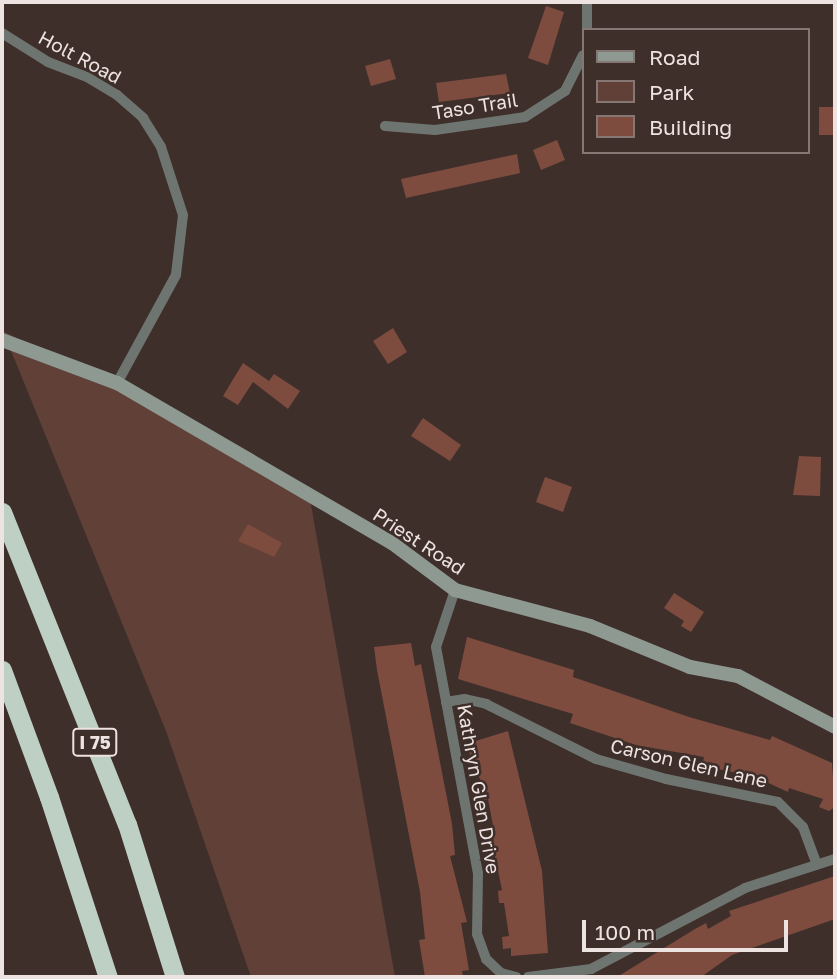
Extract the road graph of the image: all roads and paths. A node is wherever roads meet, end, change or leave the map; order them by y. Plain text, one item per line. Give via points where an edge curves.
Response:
1 (587, 2) edge
2 (587, 28) edge
3 (2, 33) edge
4 (582, 57) edge
5 (385, 126) dead end
6 (2, 340) edge
7 (117, 383) junction
8 (2, 512) edge
9 (455, 590) junction
10 (2, 670) edge
11 (446, 702) junction
12 (835, 727) edge
13 (835, 859) edge
14 (817, 864) junction
15 (108, 977) edge
16 (175, 977) edge
17 (516, 977) edge
18 (528, 977) edge

1 - 2 street
3 - 7 street, Holt Road via 48,62 117,95 143,118 161,147 183,215 176,275
4 - 5 street, Taso Trail via 565,91 525,117 427,131
6 - 7 street, Priest Road
7 - 9 street, Priest Road via 392,542
8 - 16 highway, I 75 via 127,824
9 - 11 street, Kathryn Glen Drive via 436,647
9 - 12 street, Priest Road via 590,626 690,667 738,676
10 - 15 highway via 58,821
11 - 14 street, Carson Glen Lane via 466,699 486,704 607,762 778,802 803,827
11 - 17 street, Kathryn Glen Drive via 478,873 477,934 486,959 501,973
13 - 14 street
14 - 18 street via 745,888 591,968

